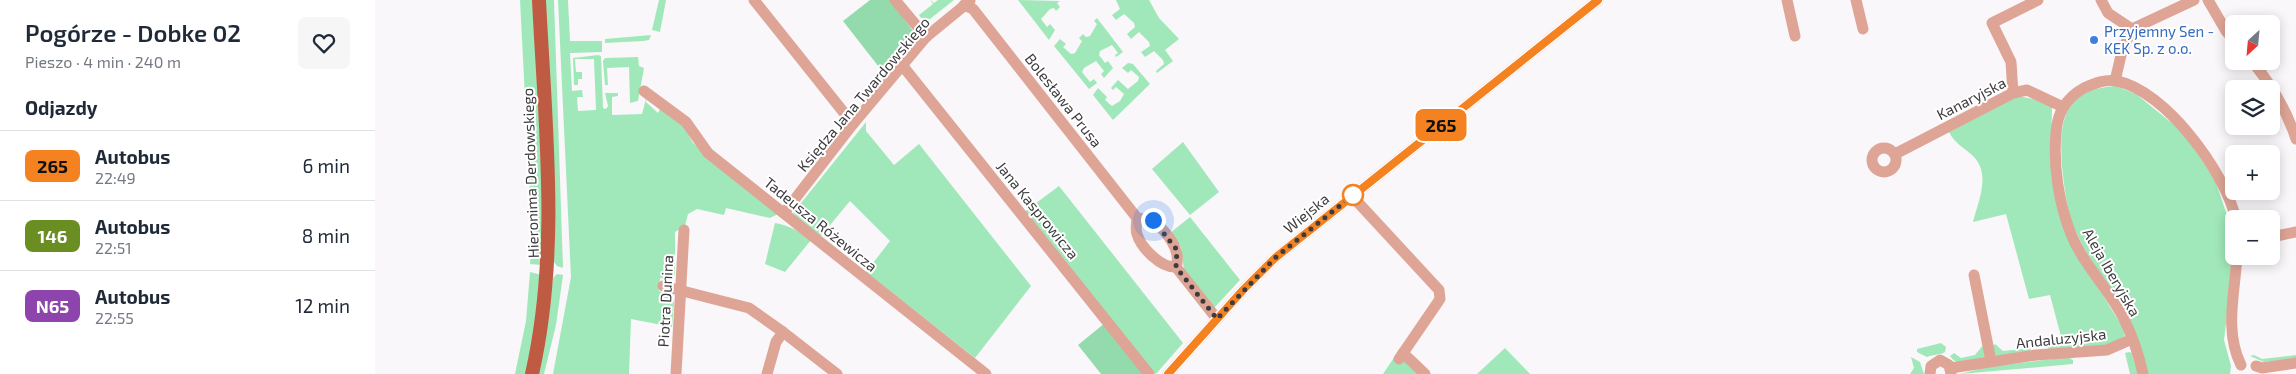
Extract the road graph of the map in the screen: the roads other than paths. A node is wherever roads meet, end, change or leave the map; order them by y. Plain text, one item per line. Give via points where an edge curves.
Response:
1 (539, 0) edge
2 (754, 0) edge
3 (895, 0) edge
4 (1598, 0) edge
5 (1787, 0) edge
6 (1856, 0) edge
7 (2038, 0) edge
8 (2101, 0) edge
9 (2194, 0) edge
10 (2208, 0) edge
11 (967, 3) edge
12 (1863, 29) dead end
13 (2132, 29) junction
14 (2225, 29) edge
15 (1795, 36) dead end
16 (926, 37) junction
17 (902, 65) junction
18 (2260, 70) edge
19 (2115, 81) junction
20 (644, 91) dead end
21 (2013, 93) junction
22 (2063, 107) junction
23 (2294, 122) edge
24 (853, 124) junction
25 (2296, 138) edge
26 (1895, 154) dead end
27 (1352, 196) junction
28 (2232, 210) edge
29 (784, 214) junction
30 (1137, 218) junction
31 (684, 230) dead end
32 (2296, 232) edge
33 (2280, 235) edge
34 (2236, 265) edge
35 (1176, 267) junction
36 (1973, 275) dead end
37 (663, 286) dead end
38 (682, 289) junction
39 (1217, 319) junction
40 (783, 332) junction
41 (2132, 339) junction
42 (1991, 361) junction
43 (2296, 363) edge
44 (2237, 370) edge
45 (2258, 370) edge
46 (1951, 371) edge
47 (532, 374) edge
48 (676, 374) edge
49 (767, 374) edge
50 (837, 374) edge
51 (986, 374) edge
52 (1149, 374) edge
53 (1168, 374) edge
54 (1425, 374) edge
55 (1930, 374) edge
56 (2143, 374) edge

1 - 47 main road, Hieronima Derdowskiego via 550,222 545,299
2 - 24 street
3 - 16 street
4 - 27 street, Wiejska via 1439,120
5 - 15 street
6 - 12 street
7 - 21 street via 1993,23 2011,62
8 - 13 street via 2108,13
9 - 13 street
10 - 14 street
11 - 16 street, Księdza Jana Twardowskiego
11 - 30 street, Bolesława Prusa
13 - 19 street via 2122,51
16 - 17 street, Księdza Jana Twardowskiego
17 - 24 street, Księdza Jana Twardowskiego
17 - 52 street, Jana Kasprowicza
18 - 23 street
19 - 22 street via 2099,81 2076,93
19 - 28 street via 2133,86 2158,103 2193,136 2223,186
20 - 29 street, Tadeusza Różewicza via 686,122 708,153
21 - 22 street, Kanaryjska via 2027,90
21 - 26 street, Kanaryjska
22 - 41 street, Aleja Iberyjska via 2056,133 2058,182 2071,234 2123,317
23 - 25 street
24 - 29 street, Księdza Jana Twardowskiego
27 - 39 street, Wiejska via 1275,258
27 - 54 street via 1439,290 1440,299 1401,356
29 - 51 street, Tadeusza Różewicza
30 - 35 street, Bolesława Prusa via 1139,239 1160,263
30 - 35 street, Bolesława Prusa via 1153,220 1175,246 1178,255
31 - 38 street, Piotra Dunina
32 - 33 street
34 - 44 street via 2231,333
35 - 39 street, Bolesława Prusa
36 - 42 street
37 - 38 street
38 - 40 street via 749,308
38 - 48 street, Piotra Dunina
39 - 53 street, Wiejska
40 - 49 street via 776,342
40 - 50 street
41 - 42 street, Andaluzyjska via 2107,350
41 - 56 street, Aleja Iberyjska
42 - 46 street, Andaluzyjska
43 - 45 street
44 - 45 street via 2249,364
46 - 55 street, Andaluzyjska via 1947,362 1936,361

